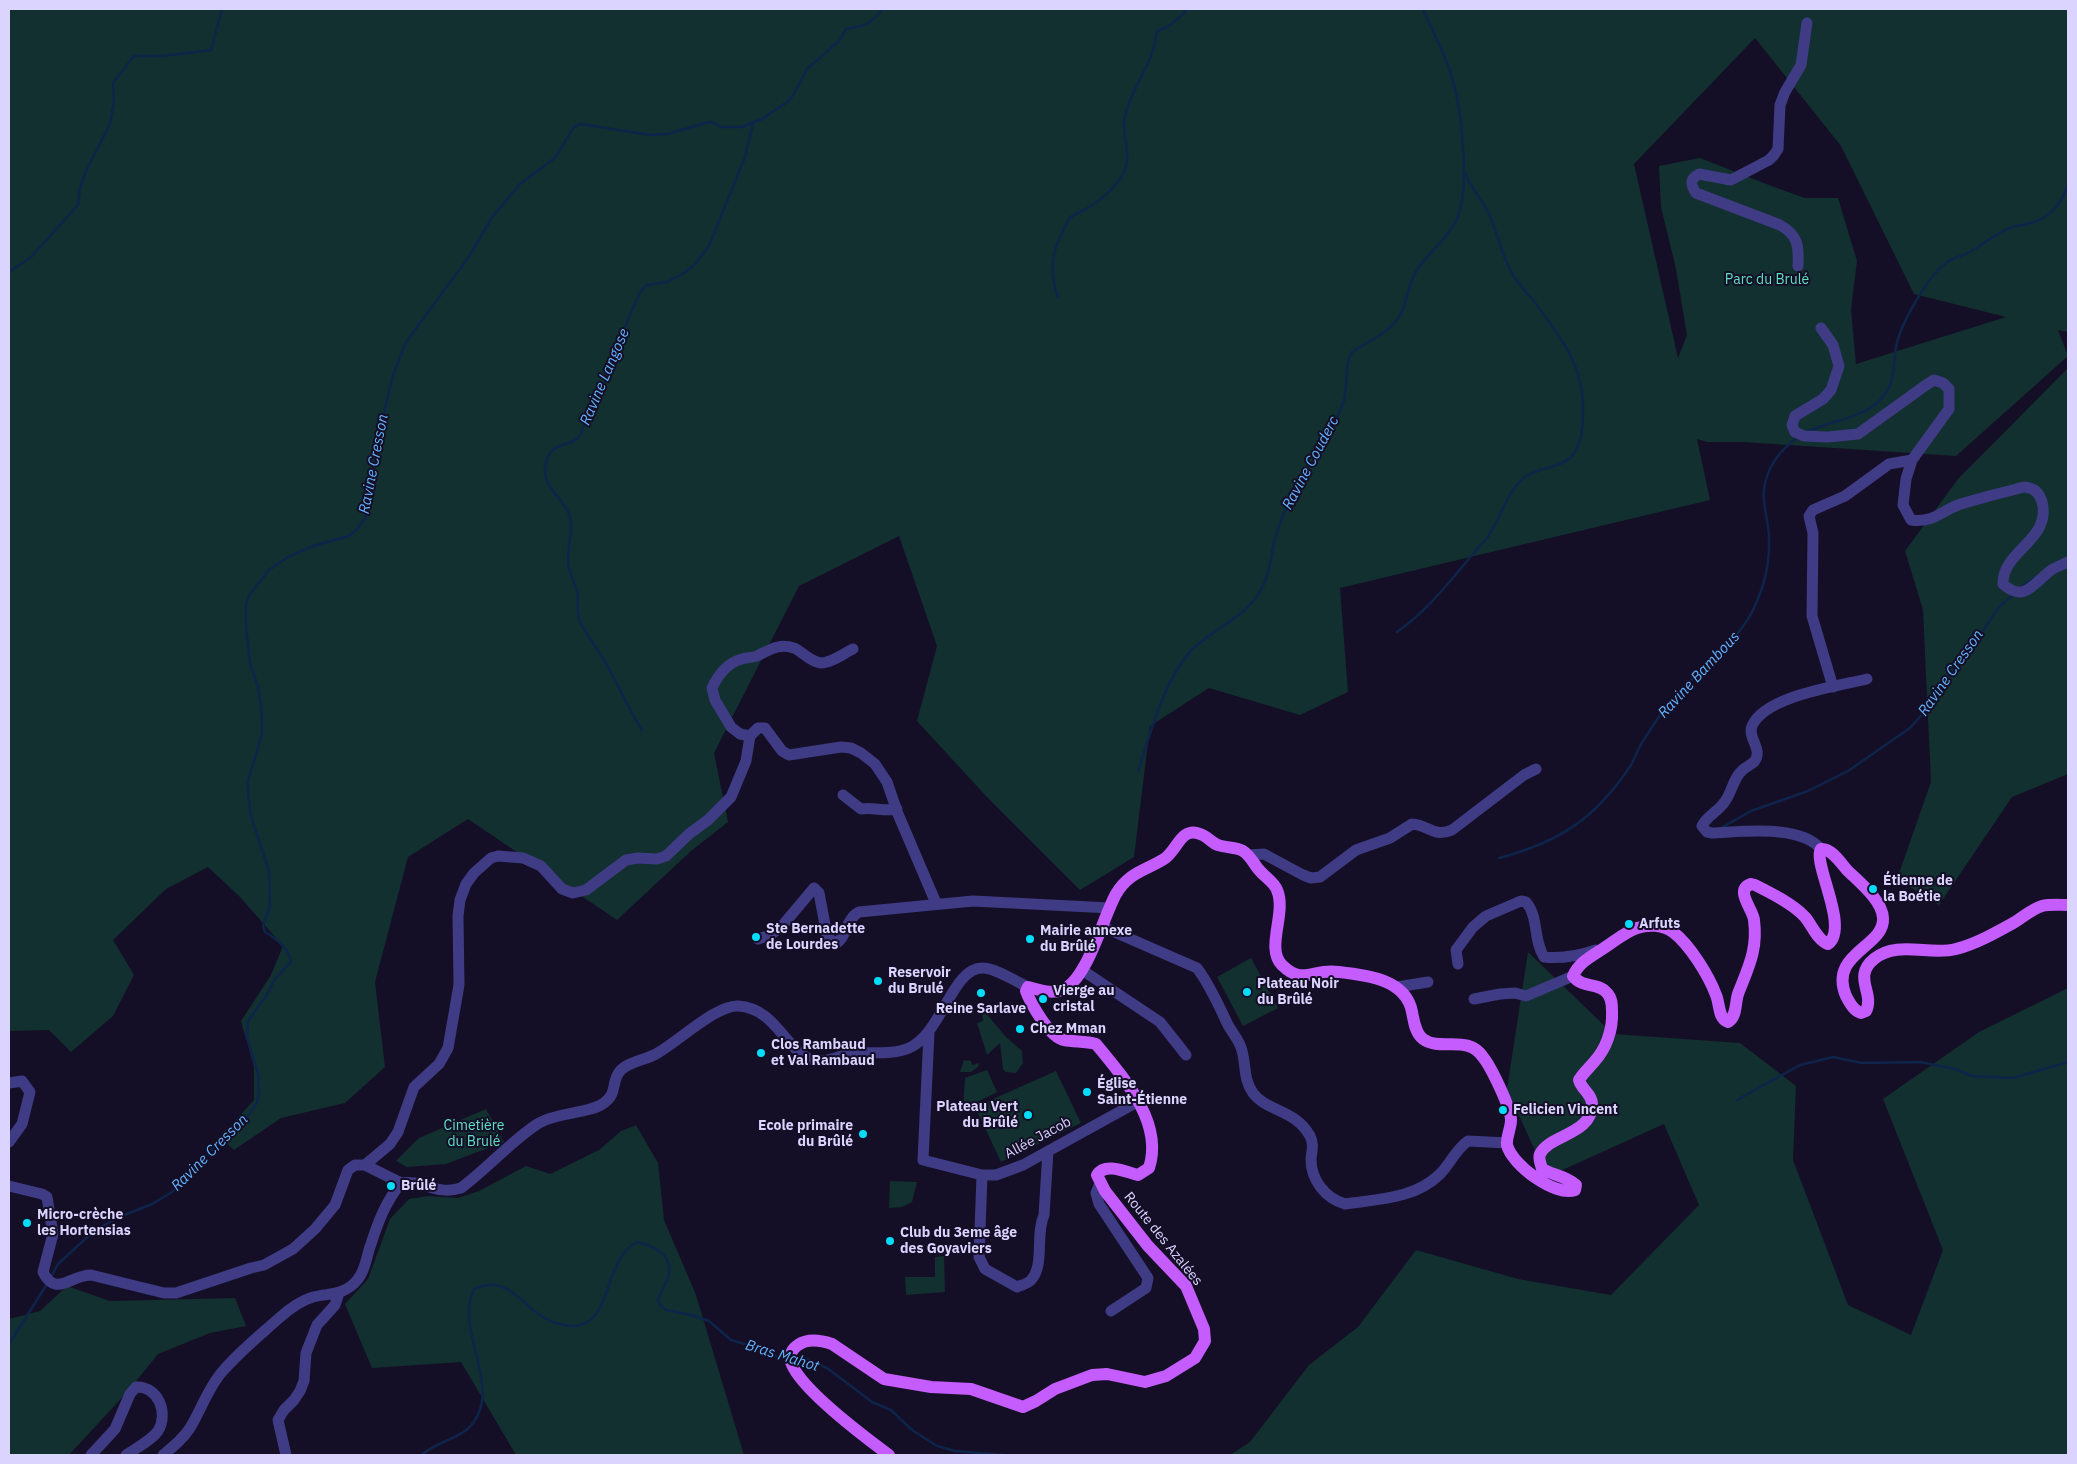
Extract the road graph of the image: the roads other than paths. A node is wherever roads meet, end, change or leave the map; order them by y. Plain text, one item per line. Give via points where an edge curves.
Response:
1 (1807, 23) dead end
2 (1798, 266) dead end
3 (1821, 328) dead end
4 (1912, 460) junction
5 (2068, 562) edge
6 (853, 649) dead end
7 (1867, 678) dead end
8 (1832, 688) junction
9 (750, 736) junction
10 (1536, 769) dead end
11 (843, 795) dead end
12 (897, 810) junction
13 (1820, 849) junction
14 (1248, 855) junction
15 (936, 903) junction
16 (2068, 905) edge
17 (1110, 908) junction
18 (1103, 927) junction
19 (758, 938) dead end
20 (1608, 946) junction
21 (1458, 964) dead end
22 (1082, 970) junction
23 (1573, 976) junction
24 (1428, 982) dead end
25 (1028, 987) junction
26 (1397, 987) junction
27 (1474, 999) dead end
28 (929, 1033) junction
29 (1186, 1055) dead end
30 (9, 1083) edge
31 (1139, 1101) junction
32 (9, 1142) edge
33 (1507, 1143) junction
34 (1048, 1151) junction
35 (365, 1165) junction
36 (982, 1175) junction
37 (402, 1183) junction
38 (1100, 1183) junction
39 (9, 1186) edge
40 (339, 1293) junction
41 (1111, 1311) dead end
42 (91, 1455) edge
43 (126, 1455) edge
44 (164, 1455) edge
45 (286, 1455) edge
46 (889, 1455) edge

1 - 2 street via 1801,65 1780,104 1778,148 1774,155 1731,180 1699,174 1691,182 1696,192 1790,231 1799,249
3 - 4 street via 1833,345 1839,366 1832,390 1824,399 1795,416 1792,425 1795,432 1820,437 1858,434 1934,380 1943,383 1949,389 1949,409
4 - 5 street via 1903,505 1911,520 1922,522 1957,506 2024,487 2037,491 2042,498 2040,526 2003,576 2003,584 2010,591 2020,593 2030,589 2052,569
4 - 8 street via 1889,464 1845,496 1812,510 1809,516 1813,533 1812,616
6 - 9 street via 820,663 794,649 777,646 727,666 712,688 715,700 735,731
7 - 8 street
8 - 13 street via 1774,704 1758,717 1751,731 1757,756 1739,774 1730,796 1702,826 1712,833 1799,835
9 - 12 street via 763,727 782,751 792,756 840,747 860,752 883,774
9 - 35 street via 746,761 731,797 666,856 626,860 586,890 573,893 562,889 541,866 523,858 491,858 474,873 460,900 460,985 448,1048 439,1064 414,1087 398,1132 390,1144
10 - 14 street via 1452,830 1443,834 1421,825 1406,826 1390,838 1356,850 1320,878 1304,875 1264,854
11 - 12 street via 861,809
12 - 15 street
13 - 16 main road via 1826,849 1836,857 1875,900 1883,918 1877,934 1842,974 1846,996 1860,1013 1866,1012 1869,1005 1865,972 1868,965 1882,954 1903,949 1957,949 2012,924 2040,907
13 - 20 main road via 1818,857 1832,900 1832,940 1828,944 1823,941 1805,917 1793,908 1755,885 1746,886 1744,896 1754,917 1754,948 1731,1021 1723,1019 1707,976 1673,932 1653,925 1637,928
14 - 17 main road via 1191,832 1165,858 1133,874 1116,894
14 - 26 main road via 1275,885 1279,895 1280,920 1275,952 1284,967 1304,977 1334,971 1389,982
15 - 17 street via 996,901
15 - 19 street via 859,912 851,918 839,942 834,944 827,935 818,893 814,888 782,926 770,935
17 - 18 main road
18 - 22 main road
18 - 33 street via 1196,968 1240,1045 1244,1070 1253,1093 1290,1115 1305,1129 1312,1142 1314,1174 1321,1190 1334,1201 1345,1204 1410,1194 1440,1175 1468,1141
20 - 21 street via 1585,954 1544,957 1538,946 1533,914 1526,902 1521,901 1486,916 1473,927 1456,950
20 - 23 main road via 1586,960
22 - 25 main road via 1075,981 1060,991
22 - 29 street via 1160,1022
23 - 27 street via 1526,996 1515,993
23 - 33 main road via 1578,982 1603,989 1608,994 1612,1016 1609,1039 1580,1080 1591,1099 1588,1116 1578,1128 1540,1154 1542,1169 1571,1181 1576,1186 1575,1190 1560,1190 1541,1182 1525,1170
24 - 26 street
25 - 28 street via 984,968 969,972 962,977
25 - 31 main road, Route des Azalées via 1026,991 1030,1001 1051,1032 1062,1040 1096,1044
26 - 33 main road via 1411,1006 1419,1035 1430,1042 1472,1047 1487,1063 1511,1117
28 - 36 street, Allée Jacob via 923,1160
28 - 37 street via 910,1048 894,1052 852,1053 819,1061 807,1058 768,1018 754,1010 735,1006 727,1008 668,1047 625,1066 616,1077 612,1094 602,1105 540,1122 461,1188 441,1191 415,1183
30 - 32 street via 22,1081 30,1092 22,1124
31 - 34 street, Allée Jacob
31 - 38 main road, Route des Azalées via 1154,1144 1149,1168 1138,1175 1106,1168 1097,1175
34 - 36 street, Allée Jacob via 1004,1173
34 - 36 street via 1038,1270 1030,1282 1016,1287 985,1269 979,1257
35 - 37 street
35 - 39 street via 355,1165 348,1170 335,1205 293,1248 264,1265 164,1294 91,1275 82,1275 58,1285 50,1282 43,1272 53,1234 47,1197
37 - 40 street via 379,1221 364,1271 348,1289
38 - 41 street, Route des Azalées via 1096,1193 1098,1204 1148,1278 1146,1288
38 - 46 main road, Route des Azalées via 1148,1246 1186,1286 1204,1329 1205,1341 1198,1353 1166,1376 1144,1382 1107,1374 1092,1375 1055,1389 1023,1408 971,1389 931,1387 884,1379 832,1344 822,1341 796,1346 790,1355 799,1375 839,1416
40 - 44 street via 304,1301 278,1319 222,1372 184,1436
40 - 45 street via 336,1304 317,1325 306,1353 300,1391 278,1420
42 - 43 street via 115,1429 136,1387 151,1389 161,1405 161,1424 151,1438

